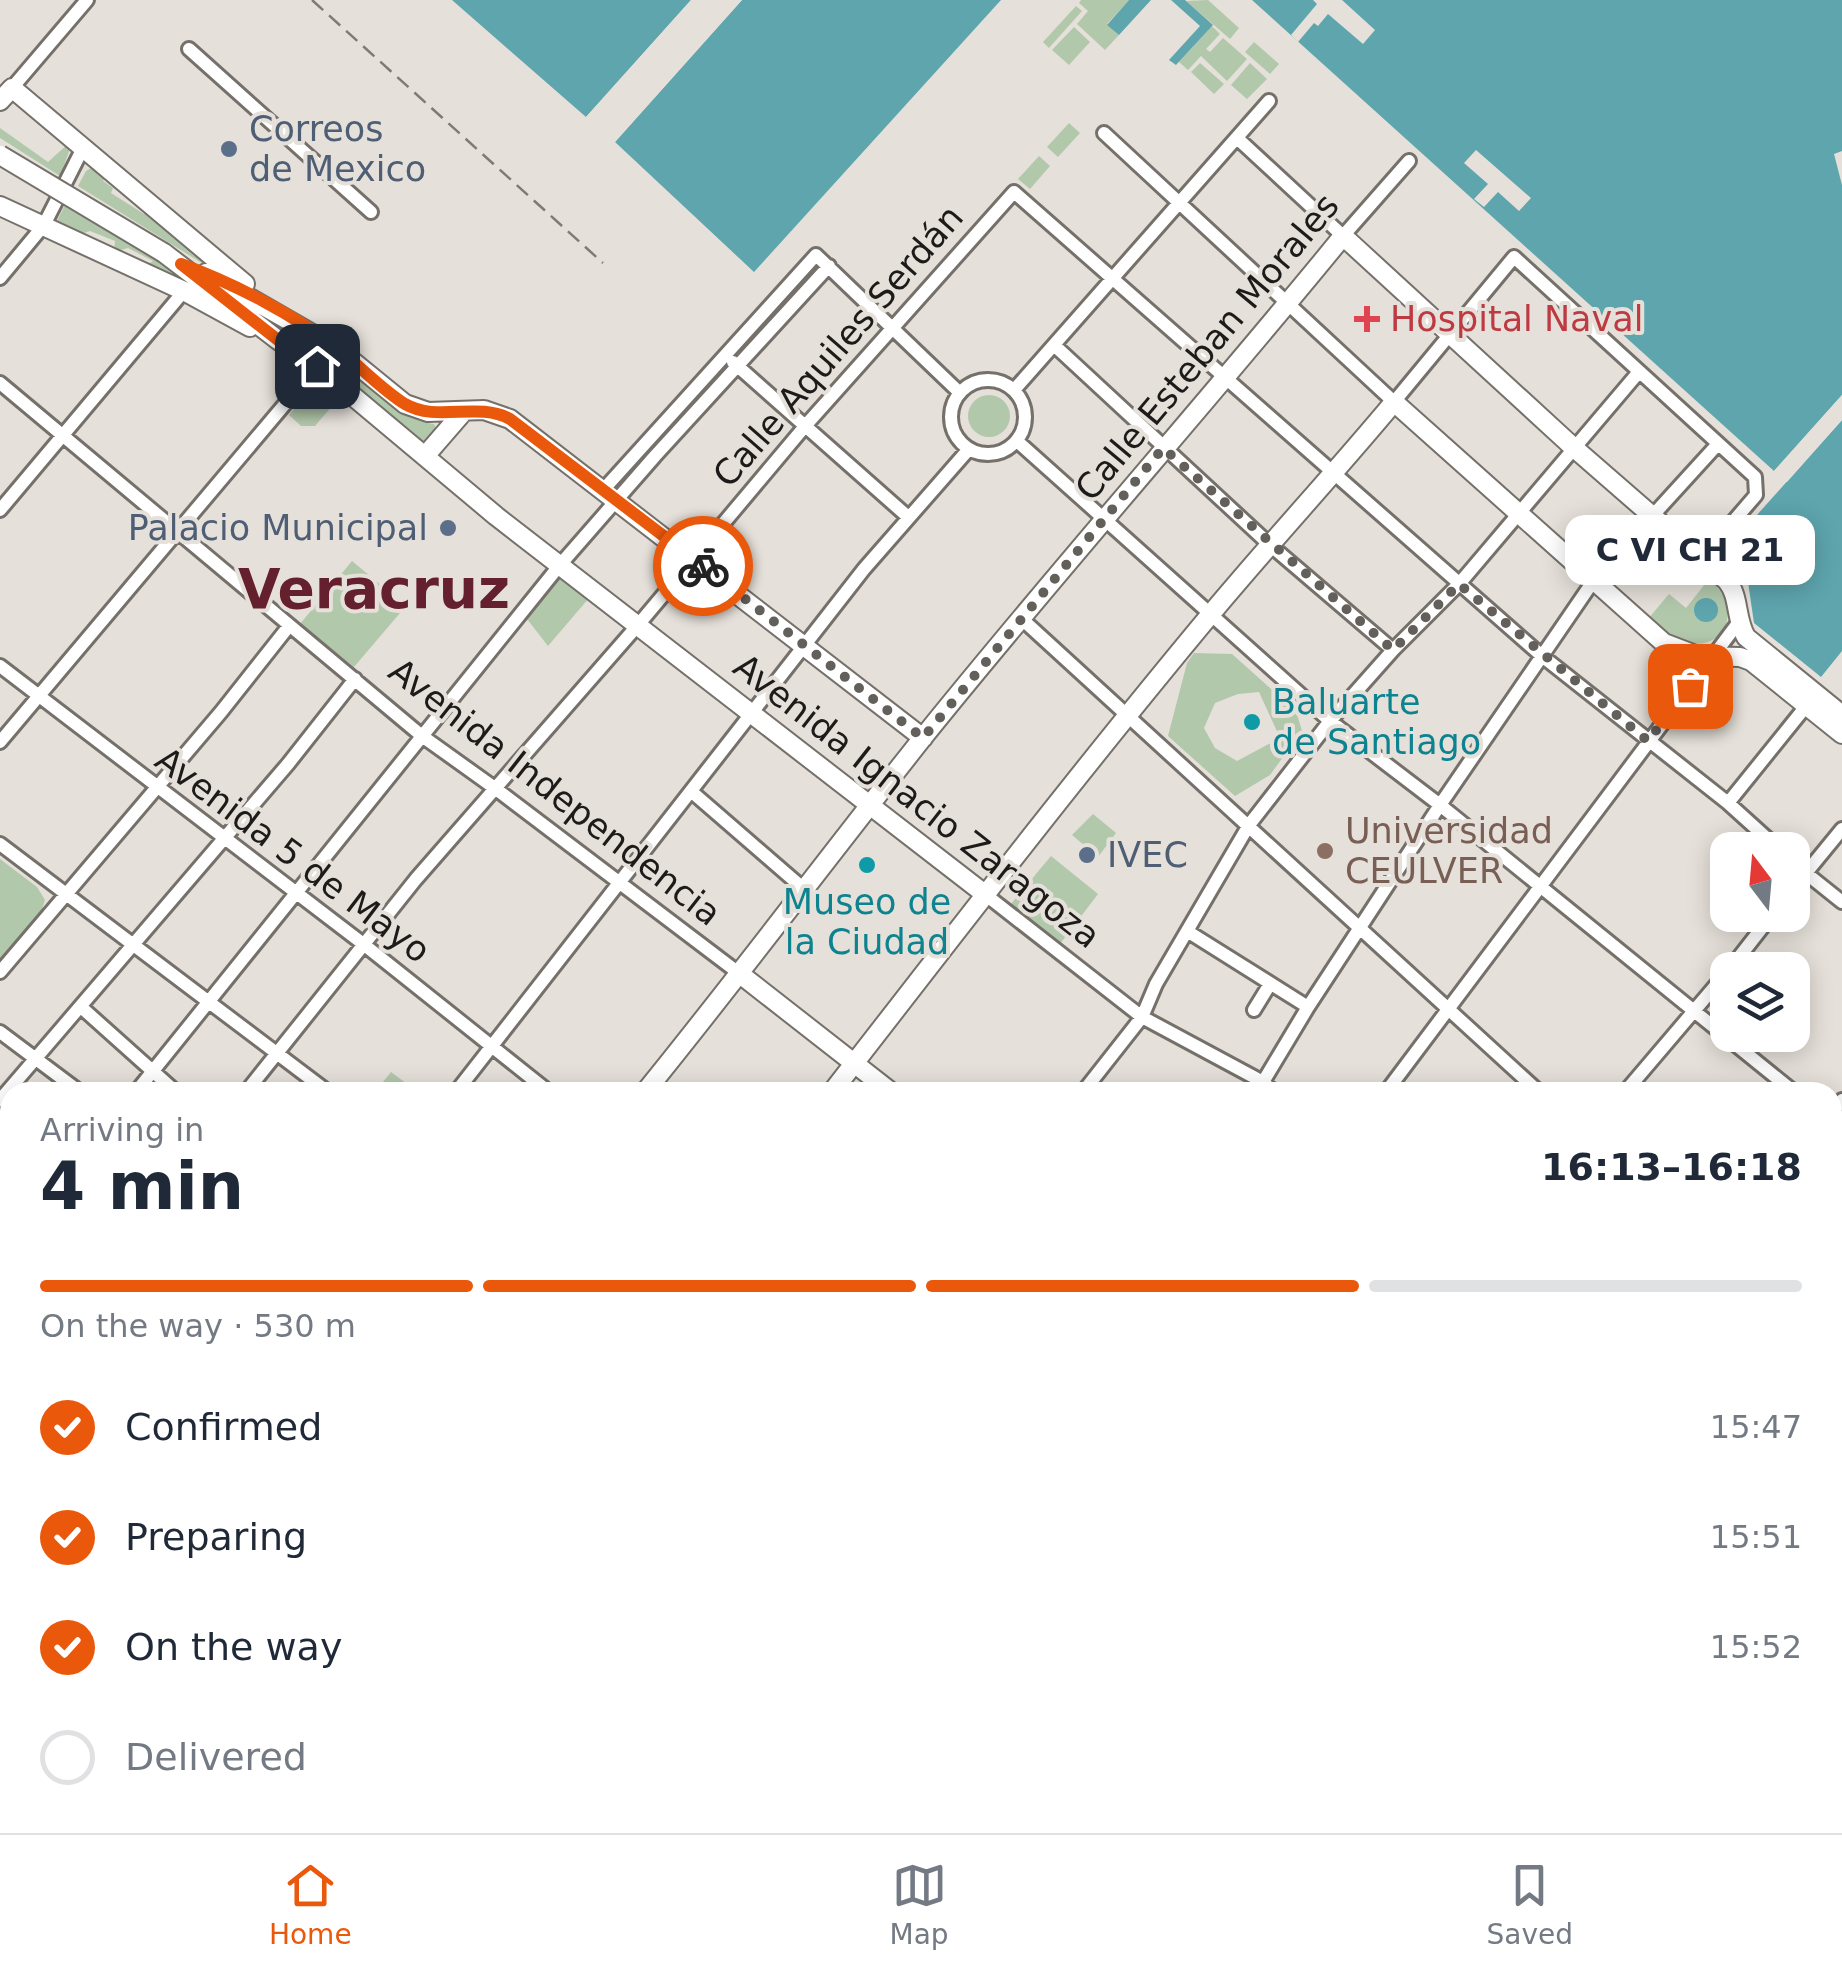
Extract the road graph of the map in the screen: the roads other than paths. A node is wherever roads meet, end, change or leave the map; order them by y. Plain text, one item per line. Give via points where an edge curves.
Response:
1 (87, 0) edge
2 (189, 49) dead end
3 (6, 94) edge
4 (1269, 101) dead end
5 (1104, 133) dead end
6 (1236, 138) junction
7 (84, 148) junction
8 (0, 156) edge
9 (1409, 161) dead end
10 (1179, 204) junction
11 (0, 206) edge
12 (371, 212) dead end
13 (44, 226) junction
14 (1343, 236) junction
15 (181, 264) junction
16 (829, 266) junction
17 (0, 278) edge
18 (1112, 279) junction
19 (184, 292) junction
20 (1289, 302) junction
21 (276, 311) junction
22 (893, 327) junction
23 (1449, 335) junction
24 (278, 340) junction
25 (1054, 345) junction
26 (725, 355) junction
27 (317, 366) junction
28 (736, 366) junction
29 (1638, 374) junction
30 (1226, 378) junction
31 (0, 382) edge
32 (1014, 390) junction
33 (960, 393) junction
34 (1394, 402) junction
35 (464, 411) junction
36 (806, 425) junction
37 (62, 436) junction
38 (1017, 441) junction
39 (1717, 445) junction
40 (1163, 448) junction
41 (1573, 448) junction
42 (968, 449) junction
43 (635, 454) junction
44 (425, 456) junction
45 (647, 465) junction
46 (1334, 474) junction
47 (611, 494) junction
48 (0, 510) edge
49 (1520, 514) junction
50 (907, 516) junction
51 (1652, 516) junction
52 (1104, 518) junction
53 (177, 532) junction
54 (1269, 544) junction
55 (693, 558) junction
56 (1700, 560) junction
57 (559, 566) junction
58 (1594, 580) junction
59 (1459, 584) junction
60 (1210, 615) junction
61 (1023, 620) junction
62 (1738, 622) junction
63 (638, 625) junction
64 (289, 626) junction
65 (805, 646) junction
66 (1393, 650) junction
67 (1542, 656) junction
68 (1712, 658) junction
69 (0, 666) edge
70 (355, 679) junction
71 (38, 696) junction
72 (1811, 700) junction
73 (752, 714) junction
74 (1128, 714) junction
75 (1842, 715) edge
76 (1330, 721) junction
77 (1842, 734) edge
78 (422, 736) junction
79 (923, 738) junction
80 (1648, 741) junction
81 (0, 742) edge
82 (156, 787) junction
83 (496, 788) junction
84 (692, 792) junction
85 (1728, 803) junction
86 (1440, 804) junction
87 (870, 806) junction
88 (1249, 824) junction
89 (1842, 828) edge
90 (1760, 832) edge
91 (224, 838) junction
92 (0, 844) edge
93 (1810, 869) edge
94 (1810, 877) edge
95 (620, 883) junction
96 (1542, 887) junction
97 (804, 889) junction
98 (296, 893) junction
99 (67, 894) junction
100 (986, 896) junction
101 (1842, 902) edge
102 (1361, 927) junction
103 (1186, 931) junction
104 (1759, 932) edge
105 (362, 943) junction
106 (133, 944) junction
107 (1743, 952) edge
108 (0, 972) edge
109 (740, 974) junction
110 (1270, 984) junction
111 (1710, 994) edge
112 (209, 1002) junction
113 (81, 1006) junction
114 (1308, 1007) junction
115 (1449, 1009) junction
116 (1254, 1010) dead end
117 (1696, 1012) junction
118 (1142, 1017) junction
119 (0, 1032) edge
120 (491, 1047) junction
121 (276, 1054) junction
122 (35, 1059) junction
123 (854, 1064) junction
124 (153, 1072) junction
125 (15, 1082) edge
126 (66, 1082) edge
127 (144, 1082) edge
128 (164, 1082) edge
129 (254, 1082) edge
130 (314, 1082) edge
131 (464, 1082) edge
132 (536, 1082) edge
133 (653, 1082) edge
134 (840, 1082) edge
135 (878, 1082) edge
136 (1092, 1082) edge
137 (1252, 1082) edge
138 (1263, 1082) edge
139 (1394, 1082) edge
140 (1527, 1082) edge
141 (1634, 1082) edge
142 (1782, 1082) edge

1 - 3 street
2 - 12 street
3 - 7 main road
4 - 6 street
5 - 10 street
6 - 10 street
6 - 14 street
7 - 13 street
7 - 21 main road
8 - 15 main road, bridge
9 - 14 street, Calle Esteban Morales
10 - 18 street
10 - 20 street
11 - 13 main road
13 - 17 street
13 - 19 main road
14 - 20 main road, Calle Esteban Morales
14 - 23 main road
15 - 21 main road
15 - 24 main road, Avenida Ignacio Zaragoza
16 - 22 street
16 - 26 street via 816,254
16 - 28 street
18 - 22 street, Calle Aquiles Serdán via 1014,192
18 - 25 street
18 - 30 street
19 - 24 main road
19 - 37 street
20 - 30 main road, Calle Esteban Morales
20 - 34 street
21 - 35 main road via 335,346 405,404 428,412
22 - 33 street
22 - 36 street, Calle Aquiles Serdán
23 - 29 street via 1514,257
23 - 34 street
23 - 41 main road
24 - 27 main road, Avenida Ignacio Zaragoza
25 - 32 street
25 - 40 street
26 - 28 street
26 - 43 street
27 - 44 main road, Avenida Ignacio Zaragoza
27 - 53 street
28 - 36 street
28 - 45 street
29 - 39 street
29 - 41 street
30 - 40 main road, Calle Esteban Morales
30 - 46 street
31 - 37 street, Avenida Independencia
32 - 33 street via 982,380
32 - 38 street via 1026,419
33 - 42 street via 952,428
34 - 46 main road
34 - 49 main road
35 - 44 main road
35 - 47 main road via 510,419
36 - 50 street
36 - 55 street, Calle Aquiles Serdán
37 - 48 street
37 - 53 street, Avenida Independencia
38 - 42 street via 994,454
38 - 52 street
39 - 51 street
39 - 56 street via 1754,478 1756,495
40 - 52 main road, Calle Esteban Morales
40 - 54 street
41 - 49 street
41 - 51 main road
42 - 50 street
43 - 45 street
43 - 47 street
44 - 57 main road, Avenida Ignacio Zaragoza
45 - 47 street
46 - 54 main road
46 - 59 street
47 - 55 main road
47 - 57 street
49 - 58 main road
49 - 59 street
50 - 65 street
51 - 56 main road
51 - 58 street
52 - 60 street
52 - 61 main road, Calle Esteban Morales
53 - 64 street, Avenida Independencia
53 - 71 street
54 - 60 main road
54 - 66 street
55 - 63 street, Calle Aquiles Serdán
55 - 65 main road
56 - 62 main road via 1733,588
57 - 63 main road, Avenida Ignacio Zaragoza
57 - 78 street
58 - 67 street
58 - 68 main road via 1664,643
59 - 66 street
59 - 67 street
60 - 74 main road
60 - 76 street
61 - 74 street
61 - 79 main road, Calle Esteban Morales
62 - 68 street
62 - 72 main road
63 - 73 main road, Avenida Ignacio Zaragoza
63 - 83 street, Calle Aquiles Serdán
64 - 70 street, Avenida Independencia
64 - 82 street
65 - 73 street
65 - 79 main road
66 - 76 street
67 - 80 street
67 - 86 street
68 - 72 main road via 1751,661
68 - 80 street
69 - 71 street, Avenida 5 de Mayo
70 - 78 street, Avenida Independencia
70 - 91 street
71 - 81 street
71 - 82 street, Avenida 5 de Mayo
72 - 75 main road
72 - 77 main road
72 - 85 street
73 - 84 street
73 - 87 main road, Avenida Ignacio Zaragoza
74 - 88 street
74 - 100 main road
76 - 86 street
76 - 88 street
78 - 83 street, Avenida Independencia
78 - 98 street
79 - 87 main road, Calle Esteban Morales
80 - 85 street
80 - 96 street
82 - 91 street, Avenida 5 de Mayo
82 - 99 street
83 - 95 street, Avenida Independencia
83 - 105 street, Calle Aquiles Serdán
84 - 95 street
84 - 97 street
85 - 90 street
86 - 96 street
86 - 102 street
87 - 97 main road, Calle Esteban Morales
87 - 100 main road, Avenida Ignacio Zaragoza
88 - 102 street
88 - 103 street
89 - 93 street
91 - 98 street, Avenida 5 de Mayo
91 - 106 street
92 - 99 street
94 - 101 street
95 - 109 street, Avenida Independencia
95 - 120 street
96 - 115 street
96 - 117 street
97 - 109 main road, Calle Esteban Morales
98 - 105 street, Avenida 5 de Mayo
98 - 112 street
99 - 106 street
99 - 108 street
100 - 118 street, Avenida Ignacio Zaragoza
100 - 123 main road
102 - 114 street
102 - 115 street
103 - 110 street
103 - 118 street
104 - 107 street
105 - 120 street, Avenida 5 de Mayo
105 - 121 street, Calle Aquiles Serdán
106 - 112 street
106 - 113 street
109 - 123 main road, Avenida Independencia
109 - 133 main road, Calle Esteban Morales
110 - 114 street
110 - 116 street
111 - 117 street
112 - 121 street
112 - 124 street
113 - 122 street
113 - 124 street
114 - 138 street
115 - 139 street
115 - 140 street
117 - 141 street
117 - 142 street
118 - 136 street
118 - 137 street, Avenida Ignacio Zaragoza
119 - 122 street
120 - 131 street
120 - 132 street, Avenida 5 de Mayo
121 - 129 street, Calle Aquiles Serdán
121 - 130 street
122 - 125 street
122 - 126 street
123 - 134 main road
123 - 135 main road, Avenida Independencia
124 - 127 street
124 - 128 street

